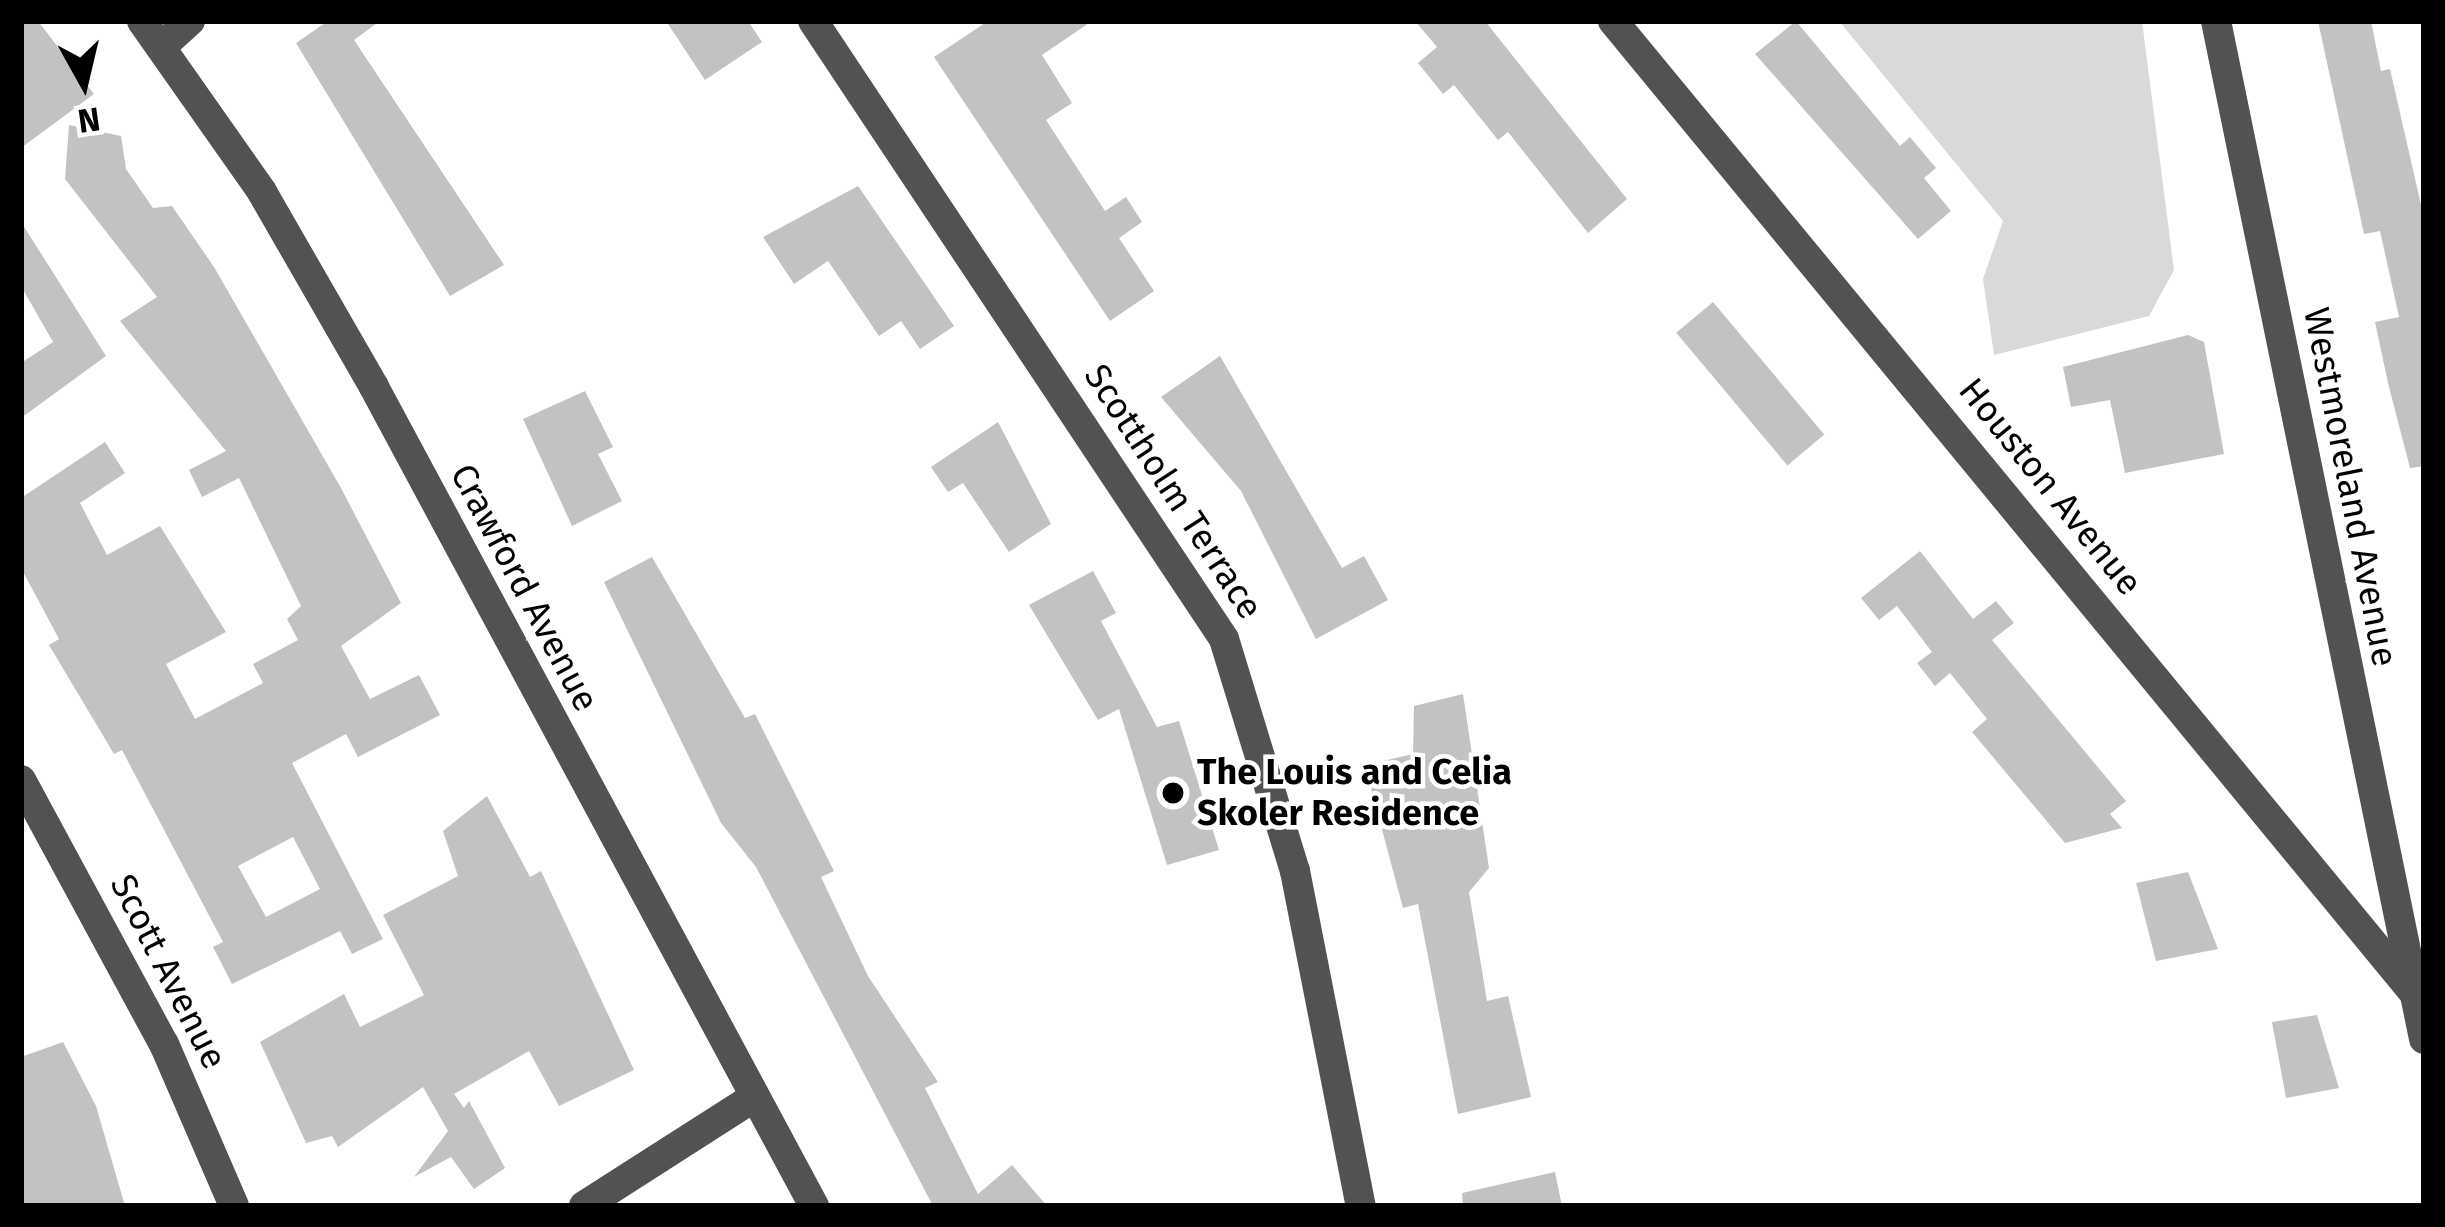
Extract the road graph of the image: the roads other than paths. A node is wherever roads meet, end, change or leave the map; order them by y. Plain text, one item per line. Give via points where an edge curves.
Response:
1 (142, 21) edge
2 (190, 21) edge
3 (813, 21) edge
4 (1613, 21) edge
5 (2216, 21) edge
6 (161, 47) junction
7 (21, 780) edge
8 (2420, 1000) edge
9 (2424, 1039) edge
10 (748, 1100) junction
11 (234, 1206) edge
12 (584, 1206) edge
13 (814, 1206) edge
14 (1360, 1206) edge

1 - 6 street, Crawford Avenue
2 - 6 street
3 - 14 street, Scottholm Terrace via 1224,640 1295,871
4 - 8 street, Houston Avenue
5 - 8 street, Westmoreland Avenue
6 - 10 street, Crawford Avenue via 262,193 374,387
7 - 11 street, Scott Avenue via 164,1044
8 - 9 street, Westmoreland Avenue
10 - 12 street
10 - 13 street, Crawford Avenue

